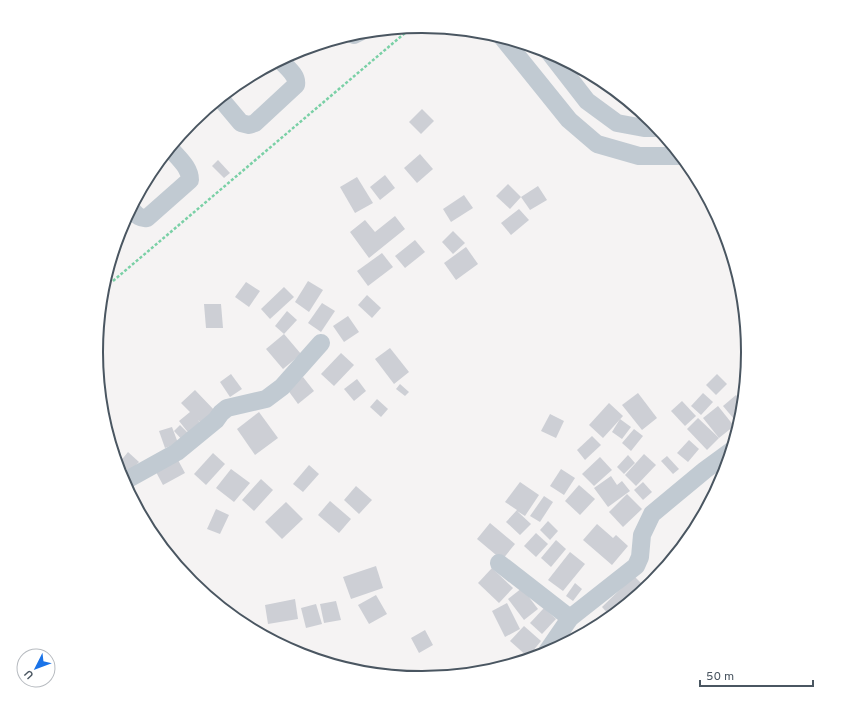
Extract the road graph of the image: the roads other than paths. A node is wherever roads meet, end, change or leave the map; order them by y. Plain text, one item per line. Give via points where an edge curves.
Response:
1 (508, 45) edge
2 (284, 64) edge
3 (558, 64) edge
4 (224, 102) edge
5 (650, 128) edge
6 (174, 152) edge
7 (673, 156) edge
8 (135, 213) edge
9 (321, 344) dead end
10 (723, 457) edge
11 (129, 479) edge
12 (499, 563) dead end
13 (570, 618) junction
14 (553, 643) edge

1 - 7 street via 569,120 597,144 639,156
2 - 4 street via 295,76 296,85 255,123 241,123
3 - 5 street via 587,100 617,123
6 - 8 street via 190,174 190,180 147,218
9 - 11 street via 282,387 266,399 227,408 177,452
10 - 13 street via 652,514 642,536 640,557 636,566
12 - 13 street
13 - 14 street

